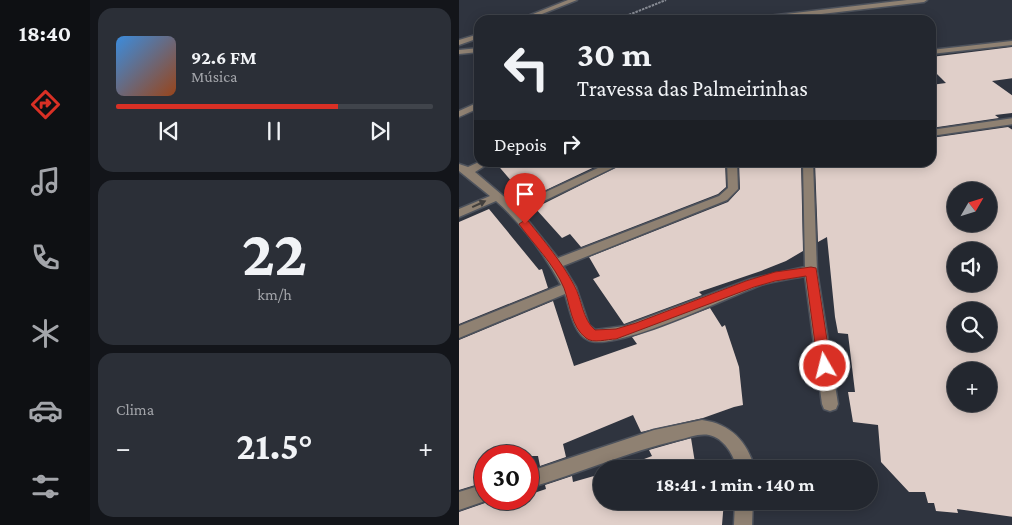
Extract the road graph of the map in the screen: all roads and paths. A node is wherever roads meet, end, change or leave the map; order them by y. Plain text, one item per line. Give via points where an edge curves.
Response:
1 (574, 0) edge
2 (666, 0) edge
3 (922, 0) edge
4 (534, 15) edge
5 (628, 15) edge
6 (794, 15) edge
7 (474, 38) edge
8 (459, 43) edge
9 (1012, 43) edge
10 (474, 50) edge
11 (936, 51) edge
12 (459, 52) edge
13 (474, 107) edge
14 (459, 114) edge
15 (1012, 121) edge
16 (936, 132) edge
17 (609, 167) edge
18 (732, 167) edge
19 (808, 167) edge
20 (463, 169) edge
21 (498, 196) junction
22 (514, 211) junction
23 (459, 214) edge
24 (556, 264) junction
25 (811, 271) junction
26 (569, 287) junction
27 (459, 332) edge
28 (830, 404) dead end
29 (744, 460) edge
30 (539, 476) edge
31 (474, 496) edge
32 (459, 501) edge
33 (744, 510) edge
34 (743, 525) edge

1 - 4 street
2 - 5 path
3 - 6 street
7 - 8 street
9 - 11 street
10 - 12 street
13 - 14 street
15 - 16 street
17 - 22 street
18 - 24 street via 733,189 723,198
19 - 25 street
20 - 21 street
21 - 22 street
23 -> 21 street
22 - 24 street
24 - 26 street
25 - 26 street via 751,284 616,334 598,336 583,328
25 - 28 street
26 - 27 street
29 - 30 street via 729,438 709,427 702,427 654,438
31 - 32 street
33 - 34 street

